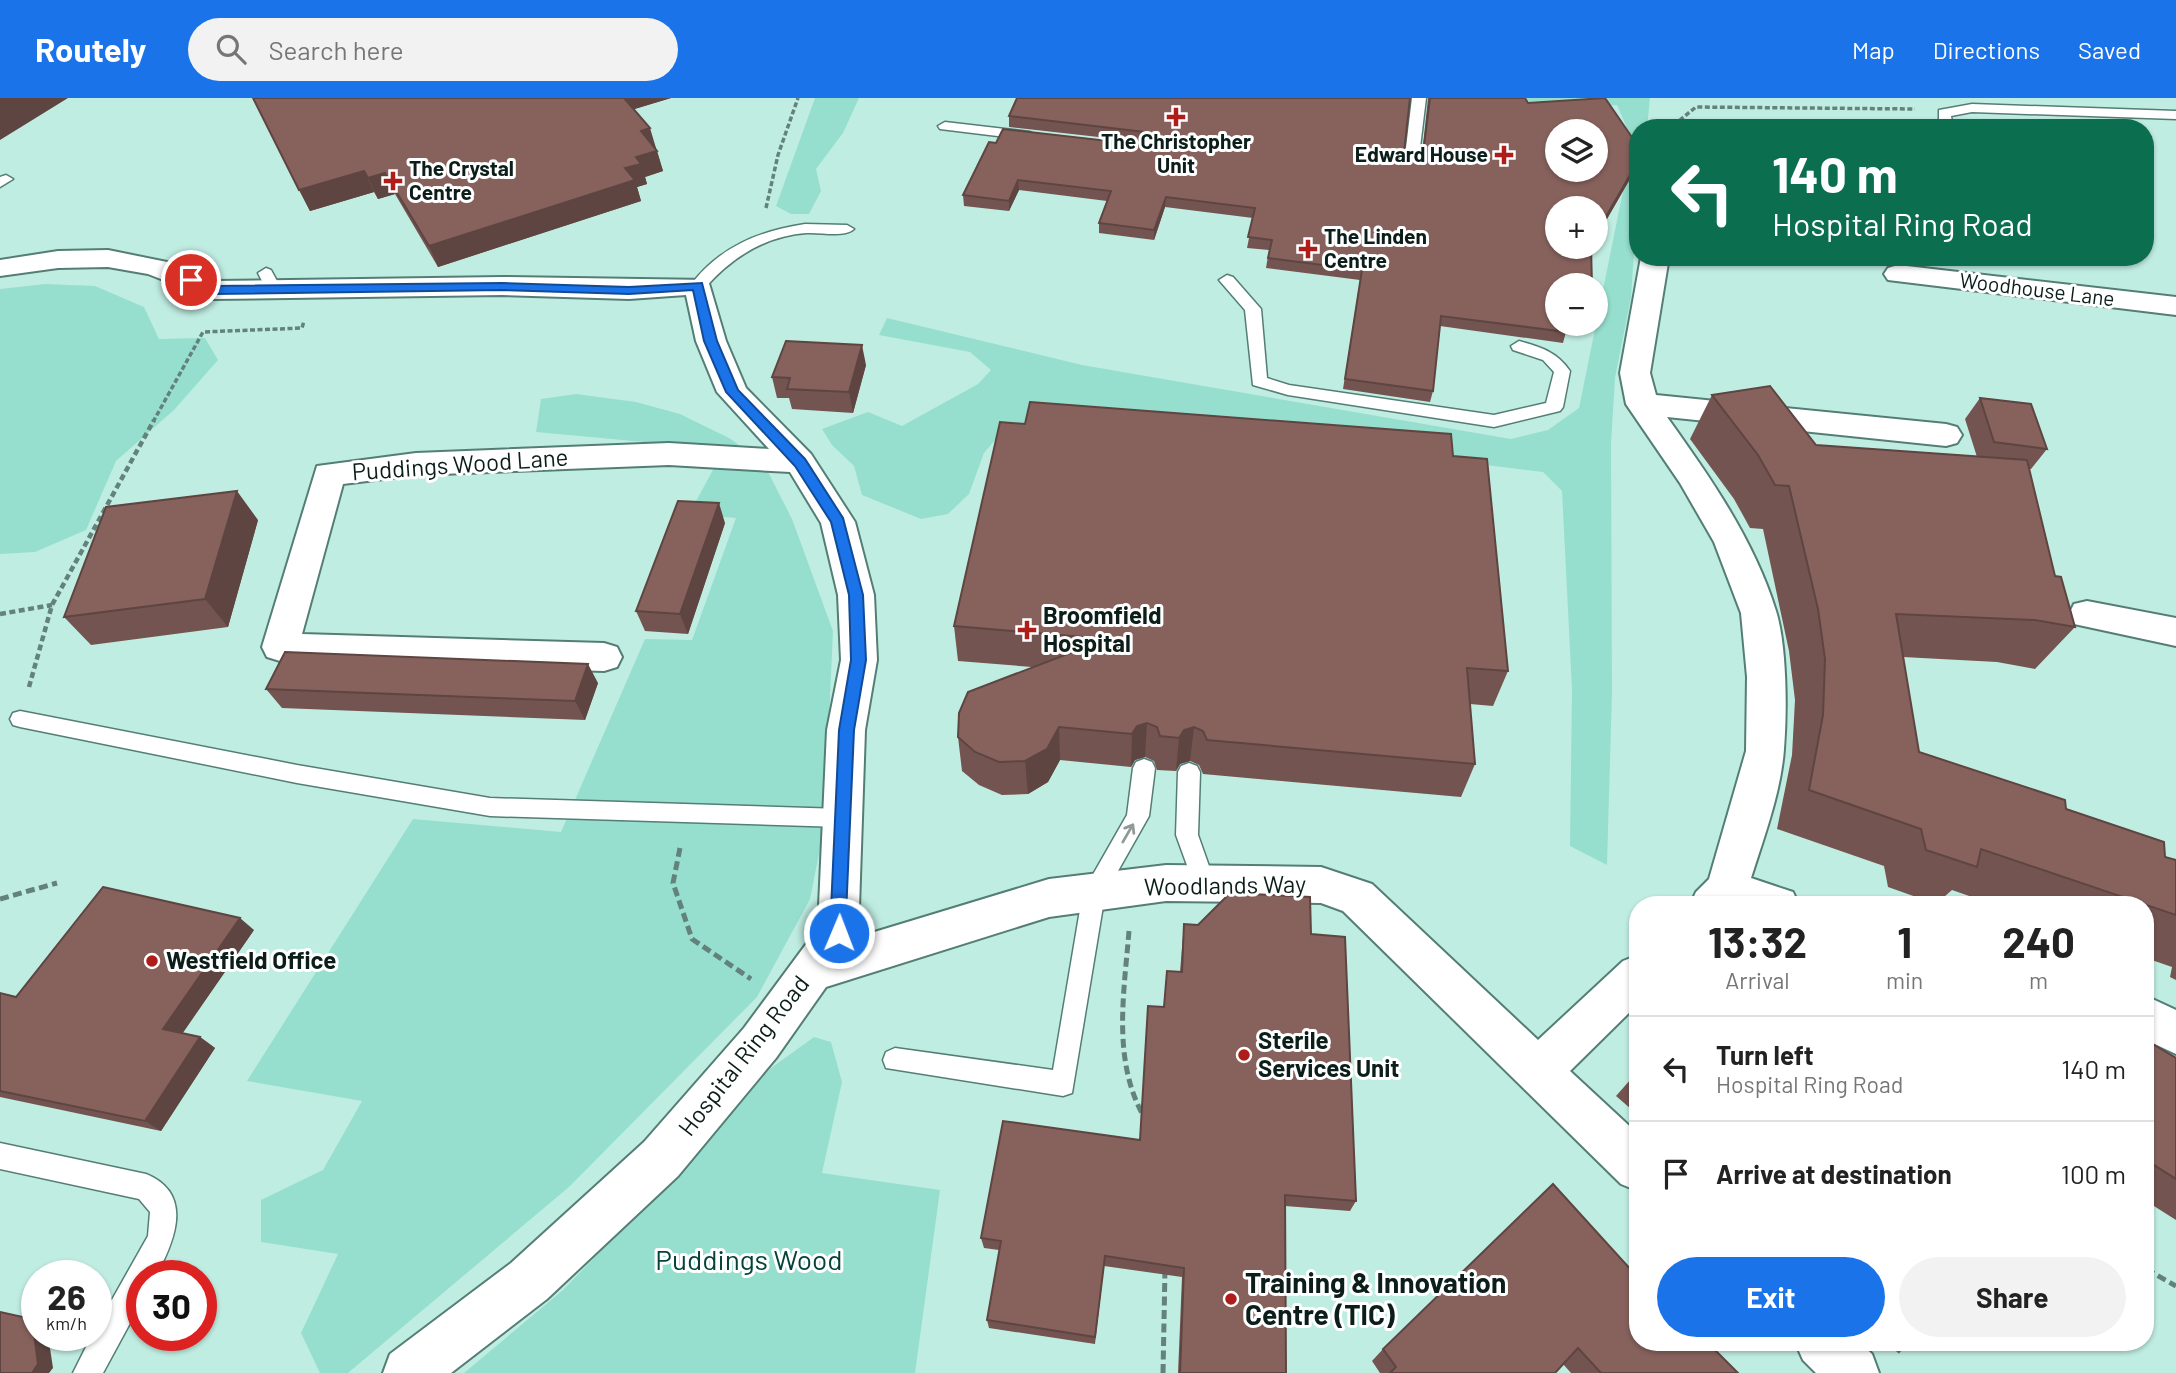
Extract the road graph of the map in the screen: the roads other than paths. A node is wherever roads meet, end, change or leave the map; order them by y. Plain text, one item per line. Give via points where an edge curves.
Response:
1 (1419, 98) edge
2 (2176, 115) edge
3 (1945, 119) edge
4 (945, 126) dead end
5 (1041, 137) edge
6 (1411, 164) edge
7 (848, 229) dead end
8 (1653, 266) edge
9 (0, 268) edge
10 (1898, 274) dead end
11 (1227, 280) dead end
12 (698, 286) junction
13 (2176, 306) edge
14 (1520, 346) dead end
15 (1642, 404) junction
16 (1946, 435) dead end
17 (800, 462) junction
18 (2087, 614) dead end
19 (2176, 632) edge
20 (604, 657) dead end
21 (20, 719) road end
22 (1144, 768) dead end
23 (1189, 772) dead end
24 (841, 818) junction
25 (1204, 883) junction
26 (1112, 890) junction
27 (1719, 896) edge
28 (802, 983) junction
29 (1629, 984) edge
30 (2154, 1021) edge
31 (2176, 1032) edge
32 (895, 1060) dead end
33 (1538, 1071) junction
34 (0, 1156) edge
35 (1629, 1158) edge
36 (1830, 1351) edge
37 (87, 1373) edge
38 (409, 1373) edge
39 (1853, 1373) edge

1 - 6 lane
2 - 3 lane via 1972,108 1944,113
4 - 5 lane
7 - 12 lane via 818,225 758,239 710,268
8 - 15 street via 1635,373
9 - 12 street via 117,257 170,269 212,290 270,281 314,290
10 - 13 street, Woodhouse Lane
11 - 14 lane via 1253,309 1259,381 1288,390 1494,421 1554,407 1562,371 1549,356
12 - 17 street, Hospital Ring Road via 710,341 732,392
15 - 16 street
15 - 27 street via 1731,542 1759,613 1766,677 1765,751 1746,829
17 - 20 street, Puddings Wood Lane via 669,454 416,464 329,474 280,647
17 - 24 street, Hospital Ring Road via 838,522 856,595 859,660 846,730
18 - 19 street
21 - 24 lane via 490,807
26 -> 22 lane via 1138,816
23 - 25 lane via 1187,835
24 - 28 street, Hospital Ring Road via 839,933
25 - 26 street, Woodlands Way
25 - 33 street, Woodlands Way via 1321,885 1357,897
26 - 28 street, Woodlands Way via 1049,898
26 - 32 lane via 1063,1084
28 - 38 street, Hospital Ring Road via 760,1043 661,1159 529,1281
29 - 33 street
30 - 31 street
33 - 35 street, Woodlands Way
34 - 37 lane via 146,1187 164,1208 161,1238
36 - 39 street

